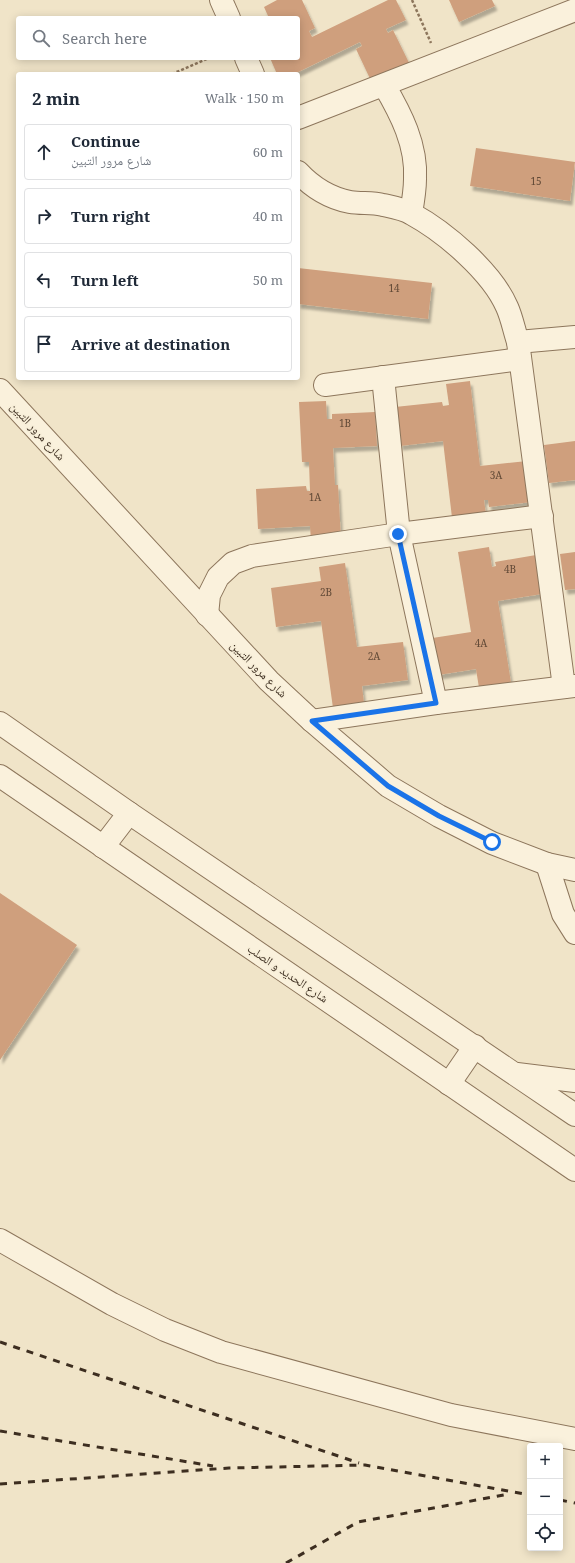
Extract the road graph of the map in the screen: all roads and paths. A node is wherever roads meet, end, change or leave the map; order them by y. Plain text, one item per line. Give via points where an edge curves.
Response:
1 (221, 0) edge
2 (412, 0) edge
3 (575, 10) edge
4 (228, 16) edge
5 (204, 60) edge
6 (247, 60) edge
7 (440, 63) junction
8 (177, 72) edge
9 (252, 72) edge
10 (384, 85) junction
11 (300, 117) edge
12 (300, 174) edge
13 (411, 213) junction
14 (575, 337) edge
15 (519, 350) junction
16 (383, 377) junction
17 (326, 385) dead end
18 (0, 390) edge
19 (542, 516) junction
20 (398, 534) junction
21 (207, 615) junction
22 (570, 687) edge
23 (436, 703) junction
24 (312, 721) junction
25 (0, 723) edge
26 (0, 776) edge
27 (129, 813) junction
28 (103, 846) junction
29 (547, 864) junction
30 (575, 870) edge
31 (575, 933) edge
32 (475, 1046) junction
33 (514, 1073) junction
34 (575, 1081) edge
35 (449, 1084) junction
36 (575, 1115) edge
37 (575, 1170) edge
38 (0, 1240) edge
39 (575, 1439) edge

1 - 4 street
2 - 7 path
3 - 7 street
5 - 8 path
6 - 9 street
7 - 10 street
10 - 11 street
10 - 13 street via 401,115 412,146 416,178
12 - 13 street via 309,184 328,196 350,202 381,204
13 - 15 street via 464,252 490,278 507,306
14 - 15 street
15 - 16 street
15 - 19 street
16 - 17 street
16 - 20 street
18 - 21 street, شارع مرور التبين
19 - 20 street
19 - 22 street
20 - 21 street via 252,556 233,563 218,577 209,595
20 - 23 street
21 - 24 street, شارع مرور التبين via 269,681
22 - 23 street
23 - 24 street
24 - 29 street, شارع مرور التبين via 388,786 459,826
25 - 27 street
26 - 28 street, شارع الحديد و الصلب
27 - 28 street
27 - 32 street
28 - 35 street, شارع الحديد و الصلب
29 - 30 street, شارع مرور التبين
29 - 31 street via 563,914
32 - 33 street
32 - 35 street
33 - 34 street
33 - 36 street
35 - 37 street, شارع الحديد و الصلب
38 - 39 street via 112,1304 165,1330 221,1352 451,1415

